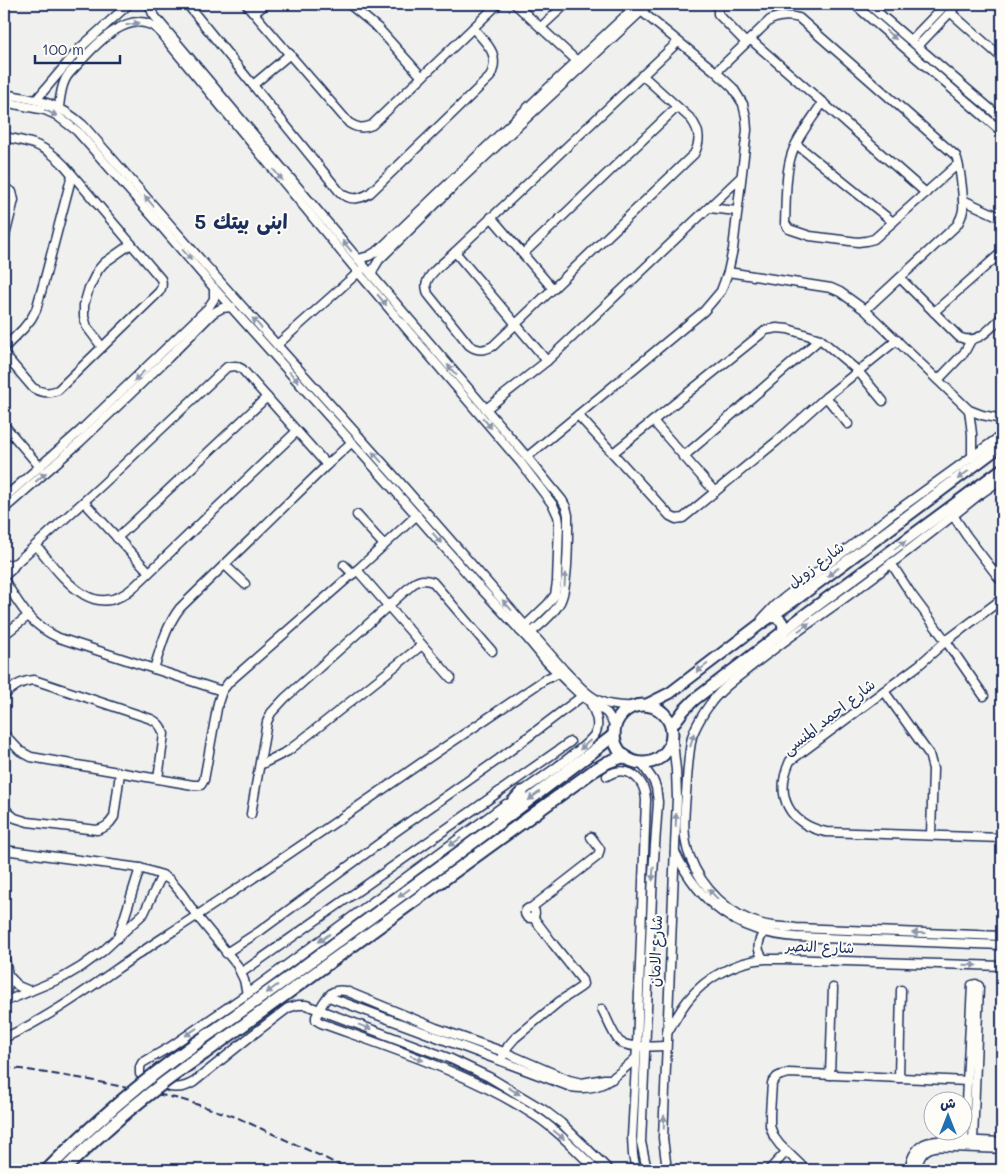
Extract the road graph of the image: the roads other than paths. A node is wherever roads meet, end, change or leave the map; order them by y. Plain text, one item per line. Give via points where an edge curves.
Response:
1 (129, 4) edge
2 (149, 4) edge
3 (187, 4) edge
4 (246, 4) edge
5 (266, 4) edge
6 (349, 4) edge
7 (498, 4) edge
8 (515, 4) edge
9 (566, 4) edge
10 (648, 4) edge
11 (718, 4) edge
12 (854, 4) edge
13 (868, 4) edge
14 (946, 4) edge
15 (958, 4) edge
16 (639, 7) edge
17 (950, 12) junction
18 (254, 13) junction
19 (878, 13) junction
20 (872, 20) junction
21 (106, 24) junction
22 (157, 24) junction
23 (540, 27) junction
24 (473, 28) junction
25 (113, 31) junction
26 (610, 35) junction
27 (911, 40) junction
28 (748, 41) junction
29 (678, 42) junction
30 (918, 46) junction
31 (290, 54) junction
32 (1002, 58) edge
33 (577, 61) junction
34 (716, 72) junction
35 (950, 74) junction
36 (642, 75) junction
37 (422, 77) junction
38 (944, 82) junction
39 (253, 85) junction
40 (4, 94) edge
41 (548, 94) junction
42 (36, 100) junction
43 (4, 102) edge
44 (823, 102) junction
45 (59, 107) junction
46 (677, 107) junction
47 (1002, 107) edge
48 (999, 116) edge
49 (1002, 132) edge
50 (4, 137) edge
51 (796, 144) junction
52 (958, 164) junction
53 (72, 175) junction
54 (741, 177) junction
55 (4, 188) edge
56 (926, 193) junction
57 (963, 200) junction
58 (307, 204) junction
59 (709, 208) junction
60 (737, 211) junction
61 (491, 218) junction
62 (1002, 218) edge
63 (893, 222) junction
64 (4, 238) edge
65 (131, 244) junction
66 (455, 252) junction
67 (1002, 252) edge
68 (381, 253) junction
69 (523, 254) junction
70 (358, 259) junction
71 (361, 270) junction
72 (728, 272) junction
73 (372, 275) junction
74 (900, 278) junction
75 (214, 288) junction
76 (553, 289) junction
77 (232, 308) junction
78 (865, 310) junction
79 (210, 311) junction
80 (934, 312) junction
81 (1002, 317) edge
82 (516, 324) junction
83 (820, 339) junction
84 (897, 340) junction
85 (971, 340) junction
86 (277, 345) junction
87 (426, 345) junction
88 (102, 347) junction
89 (4, 348) edge
90 (4, 354) edge
91 (547, 361) junction
92 (858, 371) junction
93 (938, 380) junction
94 (123, 396) junction
95 (267, 397) junction
96 (826, 397) junction
97 (883, 401) dead end
98 (486, 409) junction
99 (969, 410) junction
100 (578, 415) junction
101 (1002, 419) edge
102 (653, 421) junction
103 (848, 424) dead end
104 (5, 430) edge
105 (297, 431) junction
106 (1002, 435) edge
107 (352, 442) junction
108 (1002, 446) edge
109 (613, 453) junction
110 (683, 456) junction
111 (527, 457) junction
112 (972, 457) junction
113 (327, 465) junction
114 (40, 467) junction
115 (1002, 469) edge
116 (397, 479) junction
117 (1002, 479) edge
118 (390, 485) junction
119 (715, 492) junction
120 (977, 492) junction
121 (5, 502) edge
122 (84, 502) junction
123 (356, 515) dead end
124 (416, 515) junction
125 (954, 515) junction
126 (895, 519) junction
127 (117, 538) junction
128 (36, 545) junction
129 (384, 545) junction
130 (558, 551) junction
131 (567, 552) junction
132 (16, 563) junction
133 (891, 563) junction
134 (225, 565) junction
135 (344, 565) dead end
136 (4, 566) edge
137 (149, 572) junction
138 (355, 572) junction
139 (4, 576) edge
140 (4, 580) edge
141 (1002, 582) edge
142 (245, 584) dead end
143 (798, 598) junction
144 (1002, 599) edge
145 (388, 606) junction
146 (807, 613) junction
147 (28, 616) junction
148 (769, 617) junction
149 (759, 625) junction
150 (526, 630) junction
151 (782, 633) junction
152 (4, 635) edge
153 (946, 641) junction
154 (422, 645) junction
155 (492, 650) dead end
156 (549, 659) junction
157 (154, 669) junction
158 (561, 671) junction
159 (452, 678) dead end
160 (222, 691) junction
161 (884, 691) junction
162 (4, 695) edge
163 (585, 695) junction
164 (984, 696) dead end
165 (590, 702) junction
166 (641, 706) junction
167 (672, 730) junction
168 (615, 731) junction
169 (4, 734) edge
170 (570, 742) dead end
171 (624, 756) junction
172 (638, 762) junction
173 (260, 765) junction
174 (120, 773) junction
175 (607, 776) dead end
176 (158, 779) junction
177 (522, 792) junction
178 (4, 807) edge
179 (251, 814) dead end
180 (483, 835) junction
181 (931, 835) junction
182 (591, 837) dead end
183 (1002, 838) edge
184 (685, 840) junction
185 (674, 841) junction
186 (4, 850) edge
187 (674, 851) junction
188 (140, 868) junction
189 (162, 874) junction
190 (197, 916) junction
191 (764, 932) junction
192 (944, 934) junction
193 (1002, 936) edge
194 (118, 938) junction
195 (945, 942) junction
196 (1002, 945) edge
197 (226, 953) junction
198 (4, 956) edge
199 (764, 959) junction
200 (1002, 966) edge
201 (241, 973) junction
202 (9, 976) junction
203 (832, 988) dead end
204 (901, 990) dead end
205 (30, 991) junction
206 (247, 994) junction
207 (328, 997) junction
208 (4, 1001) edge
209 (602, 1009) dead end
210 (319, 1010) junction
211 (667, 1034) junction
212 (4, 1038) edge
213 (641, 1046) junction
214 (666, 1046) junction
215 (504, 1052) junction
216 (636, 1058) junction
217 (501, 1061) junction
218 (830, 1075) junction
219 (900, 1078) junction
220 (612, 1079) junction
221 (495, 1080) junction
222 (968, 1081) junction
223 (489, 1090) junction
224 (969, 1092) edge
225 (971, 1092) edge
226 (544, 1110) junction
227 (538, 1118) junction
228 (974, 1141) edge
229 (931, 1142) edge
230 (1002, 1142) edge
231 (1002, 1149) edge
232 (786, 1152) junction
233 (47, 1170) edge
234 (64, 1170) edge
235 (597, 1170) edge
236 (610, 1170) edge
237 (636, 1170) edge
238 (647, 1170) edge
239 (667, 1170) edge
240 (769, 1170) edge
241 (806, 1170) edge
242 (910, 1170) edge
243 (918, 1170) edge

1 - 21 street
2 - 22 street
3 - 39 street
4 - 18 street
5 - 18 street
6 - 37 street via 384,34
7 - 24 street
8 - 23 street
9 - 23 street
10 - 16 street
11 - 28 street via 718,14
12 - 20 street
13 - 19 street
14 - 27 street
15 - 17 street
16 - 26 street
16 - 29 street
17 - 30 street
17 - 32 street
18 - 31 street
19 - 20 street
19 - 27 street
20 -> 38 street
21 - 25 street
21 - 42 street via 80,48
25 -> 22 street via 135,22
22 - 58 street
23 - 33 street
24 - 37 street
24 - 39 street via 492,49 494,71 364,197 356,199 342,195
25 - 45 street via 66,77
26 - 33 street
26 - 41 street
27 - 30 street
28 - 34 street
28 - 44 street
28 - 52 street via 770,20 787,16 798,18 954,153
29 - 34 street
29 - 36 street
30 - 35 street
31 - 37 street via 355,127 372,125
31 - 39 street
33 - 41 street
34 - 54 street via 737,93 745,110 747,130
35 - 38 street
35 - 48 street
36 - 46 street
36 - 61 street
38 - 49 street
40 - 42 street
41 - 68 street
42 - 45 street
43 -> 75 street via 45,110 77,131
44 - 51 street
44 - 56 street
86 -> 45 street via 83,125
46 - 69 street
46 - 76 street via 696,125 699,140 694,154
47 - 48 street
50 - 53 street via 43,147
51 - 63 street
51 - 63 street via 788,171 787,228 810,236 862,242 874,239
52 - 56 street
52 - 57 street
53 - 65 street
53 - 89 street via 36,310
54 - 59 street
54 - 60 street
55 - 64 street via 12,192 14,200
56 - 63 street
57 - 62 street
57 - 74 street via 957,225
70 -> 58 street
58 - 71 street
59 - 60 street
59 - 91 street
60 - 72 street
61 - 66 street
61 - 69 street
65 - 88 street via 98,270 84,305 87,328
65 - 88 street via 161,280 162,286
66 - 82 street
66 - 82 street via 429,277 426,288 469,344 478,350 489,349
67 - 80 street
68 - 70 street
68 - 73 street
69 - 76 street
70 - 71 street
71 - 73 street
71 - 86 street
71 -> 87 street
72 - 78 street via 832,288
72 - 100 street via 721,291 704,311
73 - 87 street
74 - 78 street
74 - 80 street
75 - 77 street
75 - 79 street
76 - 82 street
77 - 79 street
77 -> 107 street
78 - 84 street
79 - 94 street
80 - 85 street via 959,337
81 - 85 street via 982,336
82 - 91 street
83 - 92 street
83 - 102 street via 788,329 766,330
83 - 110 street
84 - 92 street
84 - 93 street
85 - 93 street via 964,353
116 -> 86 street
98 -> 87 street
87 -> 130 street via 553,505 558,516
88 - 90 street via 65,385 45,393 33,388
91 - 98 street
92 - 96 street
92 - 97 street
93 - 99 street
94 - 114 street
121 -> 94 street via 74,448
95 - 105 street
95 - 122 street via 242,369 227,367
95 - 127 street
96 - 103 street
96 - 119 street
98 - 111 street
99 - 101 street
99 - 112 street
100 - 109 street
100 - 111 street
102 - 109 street
102 - 110 street
104 - 114 street
105 - 113 street
105 - 137 street
106 - 112 street
107 - 113 street
107 - 118 street
108 -> 126 main road, شارع زويل
109 - 119 street via 673,518 683,518
110 - 119 street
111 - 131 street via 566,507
112 - 126 street
113 - 134 street
114 - 121 street
115 - 120 main road
116 - 118 street
150 -> 116 street
117 - 120 street
118 - 124 street
120 - 125 street
146 -> 120 main road
122 - 127 street
122 - 128 street
123 - 129 street
124 - 129 street
124 -> 150 street via 472,579
125 - 133 street
125 - 141 street
126 -> 143 main road, شارع زويل
126 - 149 street via 774,605
127 - 137 street
128 - 132 street
128 - 137 street via 70,585 96,600 109,601 121,597
129 - 138 street
130 - 131 street
130 - 150 street via 555,596
150 -> 131 street via 555,609 562,598
132 - 136 street
132 - 139 street
133 - 153 street
184 -> 133 street via 693,735 710,704 770,651
134 - 142 street
134 - 157 street via 175,615 166,630
135 - 138 street
138 - 145 street
138 - 160 street
140 - 147 street
143 - 146 main road via 798,606
143 - 148 main road, شارع زويل
144 - 153 street, شارع احمد المنسى
145 - 154 street
145 - 155 street via 419,580 426,579 433,582
145 - 173 street via 277,705 267,722
146 - 151 main road
147 - 152 street
147 - 157 street via 59,638
148 - 149 main road, شارع زويل
148 - 151 main road via 781,621
149 -> 166 main road, شارع زويل via 670,692
150 - 156 street
150 - 156 street
151 - 167 main road via 694,700
153 - 161 street, شارع احمد المنسى
153 - 164 street
154 - 159 street
154 - 173 street via 288,751
156 - 158 street
157 - 160 street
158 - 163 street
158 - 190 street
160 - 176 street via 203,783 194,785
161 - 181 street via 930,757 933,769
161 - 181 street, شارع احمد المنسى via 790,761 783,783 785,799 794,816 814,830
162 - 176 street via 21,682 34,680 151,718 162,727 164,734
163 - 165 street
163 - 166 street via 616,706
163 - 197 street
165 - 168 street via 607,713
165 -> 177 street via 597,720 594,736
166 - 167 highway via 656,708 664,714
166 - 168 highway via 626,710
167 - 172 highway via 670,745 662,755 651,761
185 -> 167 street, شارع الامان via 676,784
168 - 171 highway via 617,746
168 -> 180 highway via 591,754
169 - 174 street via 32,758
170 - 201 street
171 - 172 highway
171 - 234 highway, bridge via 593,771 171,1076 103,1132
172 -> 213 street, شارع الامان via 653,780 658,802
173 - 179 street
174 - 176 street
174 - 178 street via 114,817 110,824 98,830 28,822 15,818
175 - 213 street via 616,772 630,774 639,779 646,794
177 - 180 highway
177 -> 206 street
180 -> 233 highway, bridge via 162,1068 117,1103
181 - 183 street, شارع احمد المنسى
182 - 215 street via 600,848 598,856 526,910 528,917 533,917 584,984 517,1036
184 - 185 street
192 -> 184 street via 796,928 746,919 721,902 704,884
185 - 187 street, شارع الامان
186 - 188 street
187 - 191 street, شارع النصر via 695,886 717,908
187 - 211 street, شارع الامان
188 - 189 street
188 - 194 street
189 - 190 street
189 - 194 street via 144,913
190 - 197 street
190 - 212 street via 53,1012
191 - 195 street, شارع النصر via 796,937
191 - 199 street via 758,945
192 - 193 street
192 - 195 street
194 - 205 street via 81,967
195 - 196 street, شارع النصر
197 - 201 street
198 - 202 street
199 -> 200 street, شارع النصر
199 - 211 street, شارع النصر via 744,963 713,977 688,1000
201 - 206 street
202 - 205 street via 12,982
202 - 208 street
203 - 218 street
204 - 219 street
205 - 208 street
206 -> 210 street via 142,1063 140,1074 170,1087 184,1087 288,1008 302,1004
207 - 210 street
207 - 215 street via 337,991 349,992
207 - 217 street
209 - 213 street via 620,1042
210 -> 221 street via 451,1059
210 -> 223 street via 316,1020 322,1023 425,1061
211 - 214 street, شارع الامان
213 - 214 street
213 - 216 street
213 - 238 street, شارع الامان via 641,1142
239 -> 214 street, شارع الامان via 663,1138
215 - 217 street
215 - 220 street via 577,1083
216 - 220 street
216 - 237 street via 632,1137
217 - 220 street via 571,1088 595,1087
218 - 219 street
218 - 232 street via 784,1074 774,1080 770,1126
219 - 222 street
221 - 223 street
221 -> 226 street
222 - 224 street
222 - 225 street via 974,1015
223 - 227 street
226 - 227 street
226 - 236 street
227 -> 235 street
228 - 230 street
229 - 242 street via 915,1153
231 - 243 street via 931,1148 920,1158
232 - 240 street
232 - 241 street

